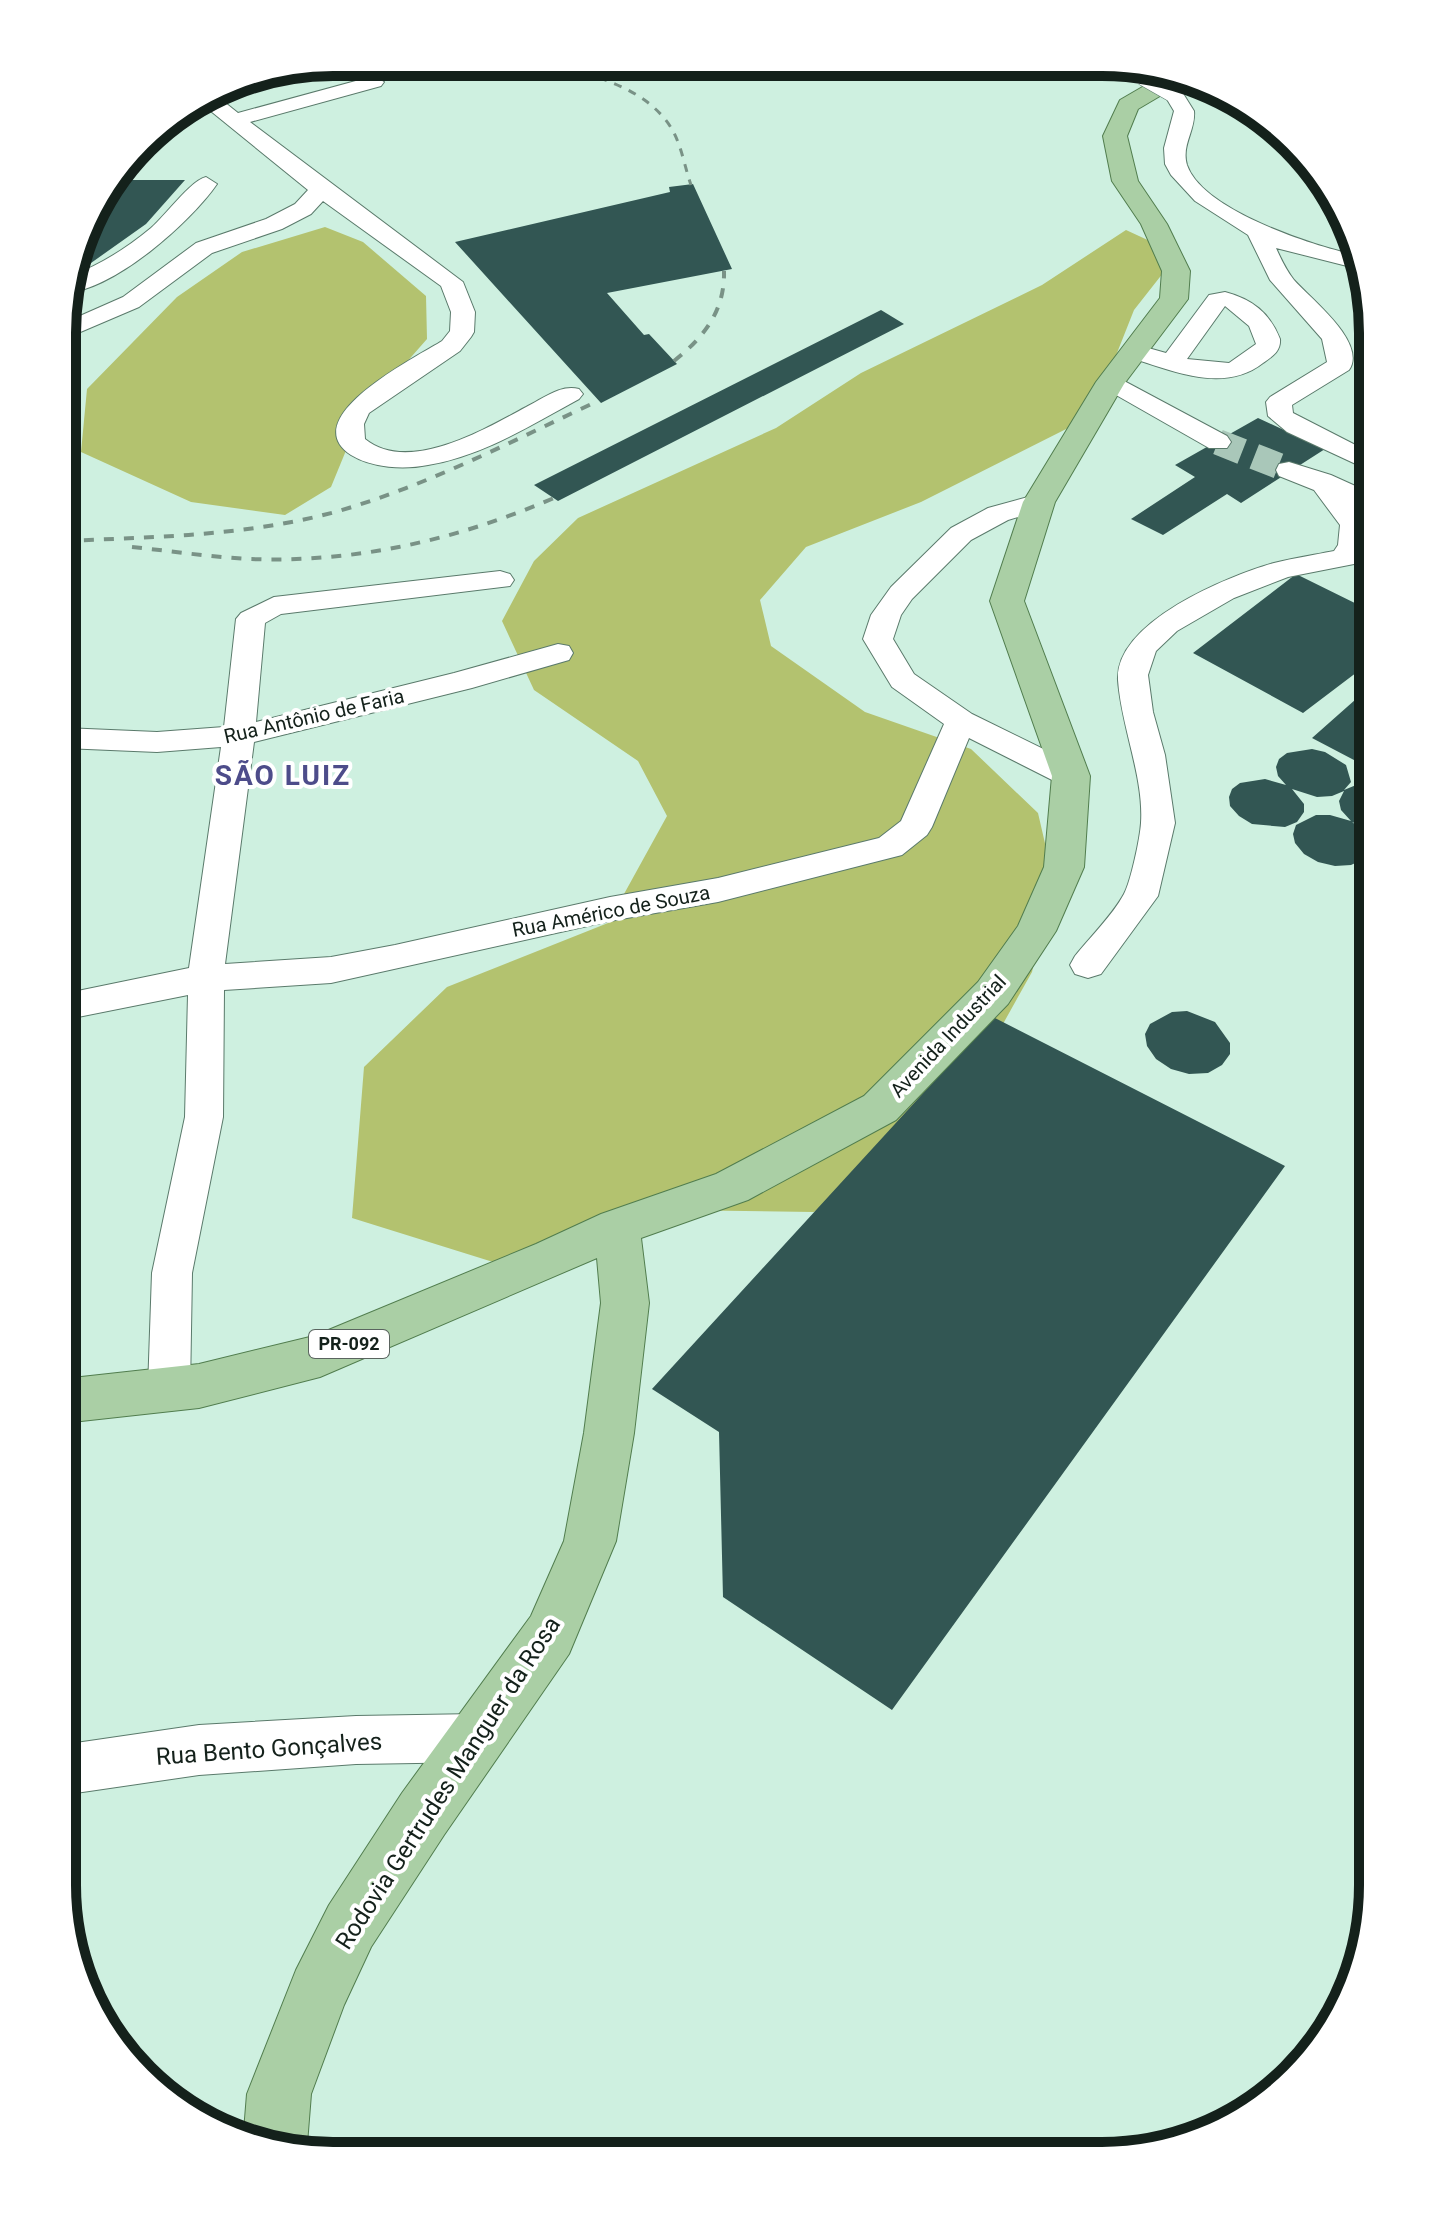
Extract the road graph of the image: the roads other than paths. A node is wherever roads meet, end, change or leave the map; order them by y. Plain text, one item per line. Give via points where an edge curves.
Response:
1 (374, 82) dead end
2 (1171, 86) edge
3 (1173, 86) edge
4 (215, 104) edge
5 (235, 120) junction
6 (206, 184) dead end
7 (321, 189) junction
8 (1259, 235) junction
9 (1348, 260) edge
10 (82, 280) edge
11 (76, 326) edge
12 (1134, 351) junction
13 (1173, 361) dead end
14 (1111, 382) junction
15 (570, 394) dead end
16 (1218, 442) tunnel mouth
17 (1359, 457) edge
18 (1289, 470) tunnel mouth
19 (1321, 481) junction
20 (1359, 498) edge
21 (1039, 502) junction
22 (1344, 558) junction
23 (1359, 565) edge
24 (500, 580) dead end
25 (558, 653) dead end
26 (961, 721) junction
27 (239, 736) junction
28 (76, 739) edge
29 (1071, 776) junction
30 (1088, 965) dead end
31 (206, 978) junction
32 (76, 1004) edge
33 (617, 1227) junction
34 (169, 1389) junction
35 (76, 1400) edge
36 (477, 1738) junction
37 (76, 1768) edge
38 (276, 2135) edge

1 - 5 street
2 - 12 main road via 1128,105 1115,136 1125,181 1154,224 1176,271 1174,299
3 - 8 street via 1185,112 1175,157 1180,174
4 - 5 street
5 - 7 street
6 - 10 street via 159,234
7 - 11 street via 303,209 204,248 131,302
7 - 15 street via 451,282 463,312 462,332 451,346 360,408 349,425 355,445 372,456 429,457 460,448
8 - 9 street
8 - 17 street via 1278,275 1342,351 1340,365 1279,402 1281,416
12 - 13 street
12 - 14 main road
14 - 16 street
14 - 21 main road
18 - 19 street
19 - 20 street
19 - 22 street via 1354,525
21 - 26 street via 998,514 961,534 886,615 878,639 903,680
21 - 29 main road, Avenida Industrial via 1007,601
22 - 23 street
22 - 30 street via 1281,570 1224,592 1167,625 1142,647 1133,675 1158,823 1141,896
24 - 27 street via 274,606 251,619
25 - 27 street, Rua Antônio de Faria
26 - 29 street
26 - 31 street, Rua Américo de Souza via 915,827 890,847 718,890 395,958 331,970
27 - 28 street, Rua Antônio de Faria via 157,742
27 - 31 street
29 - 33 main road, Avenida Industrial via 1064,867 1036,931 993,993 880,1108 732,1187
31 - 32 street, Rua Américo de Souza
31 - 34 street via 204,1117 172,1273
33 - 34 main road, PR-092 via 320,1356
33 - 36 main road, Rodovia Gertrudes Manguer da Rosa via 625,1303 590,1541 550,1635
34 - 35 main road, PR-092
36 - 37 street, Rua Bento Gonçalves via 199,1750
36 - 38 main road, Rodovia Gertrudes Manguer da Rosa via 350,1926 279,2094

